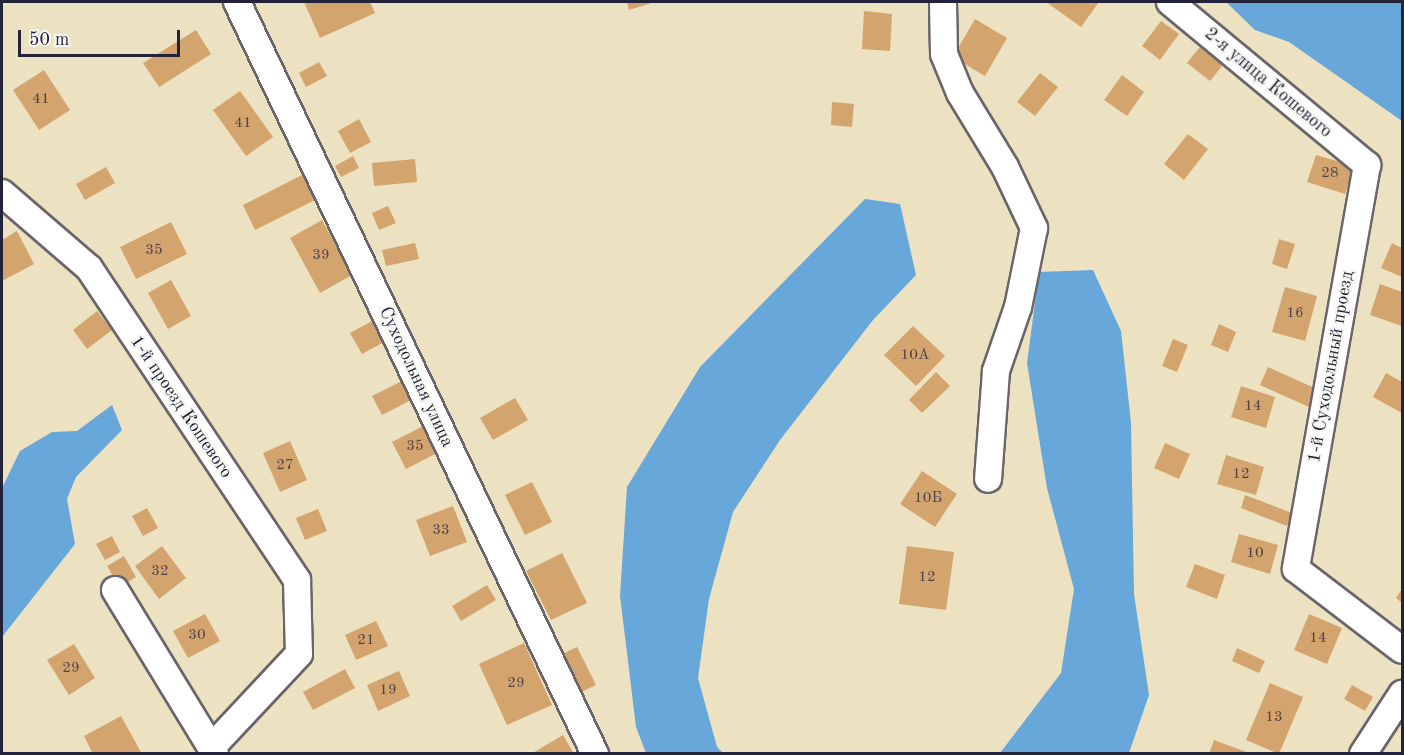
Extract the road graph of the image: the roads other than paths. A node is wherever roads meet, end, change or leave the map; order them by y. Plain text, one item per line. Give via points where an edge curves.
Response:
1 (237, 2) edge
2 (943, 2) edge
3 (1170, 2) edge
4 (1367, 165) joint
5 (2, 193) edge
6 (988, 479) dead end
7 (115, 590) dead end
8 (1402, 650) edge
9 (1402, 694) edge
10 (214, 750) edge
11 (595, 753) edge
12 (1363, 753) edge

1 - 11 street, Суходольная улица
2 - 6 street via 944,54 960,93 1005,167 1034,228 1018,307 996,370
3 - 4 street, 2-я улица Кошевого
4 - 8 street, 1-й Суходольный проезд via 1296,569
5 - 10 street, 1-й проезд Кошевого via 88,268 297,580 299,654
7 - 10 street
9 - 12 street

